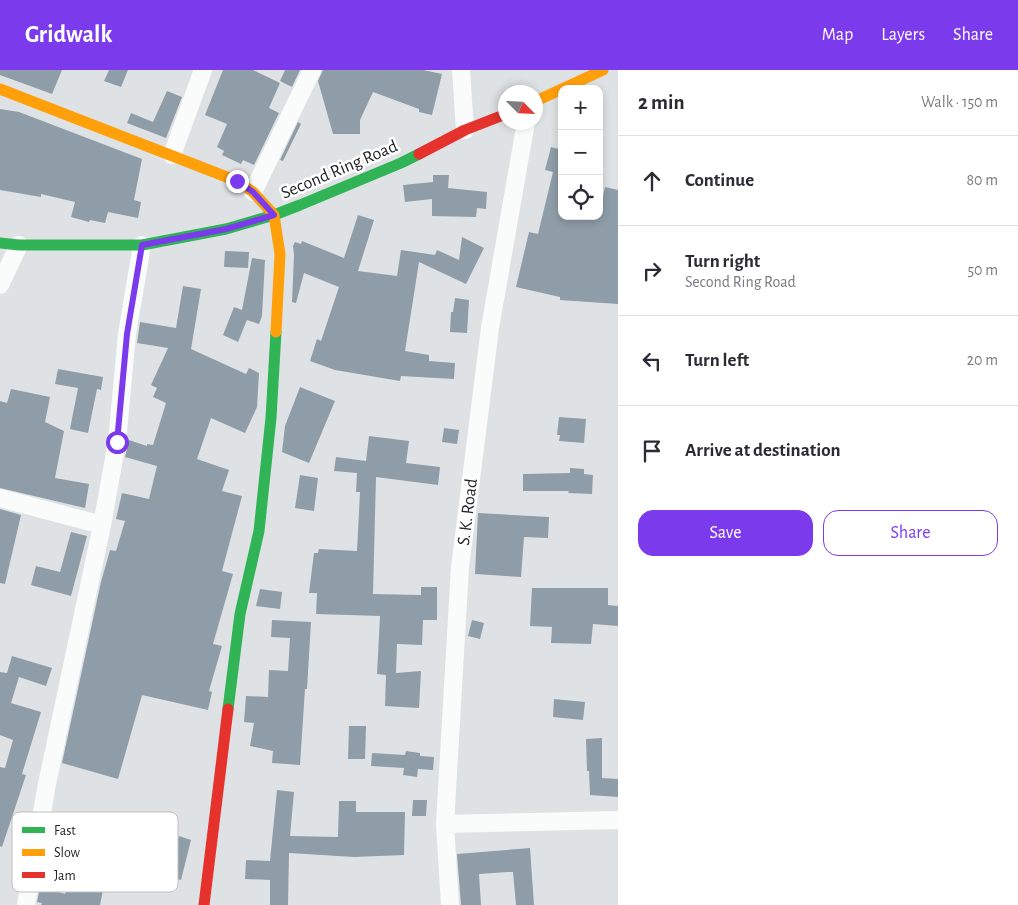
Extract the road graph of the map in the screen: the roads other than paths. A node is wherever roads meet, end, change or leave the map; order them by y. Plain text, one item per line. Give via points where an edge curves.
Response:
1 (203, 70) edge
2 (312, 70) edge
3 (461, 70) edge
4 (602, 70) edge
5 (0, 89) edge
6 (543, 98) edge
7 (498, 117) edge
8 (465, 130) junction
9 (525, 130) edge
10 (172, 155) junction
11 (253, 192) junction
12 (274, 215) junction
13 (0, 243) edge
14 (19, 245) junction
15 (142, 245) junction
16 (0, 285) edge
17 (0, 498) edge
18 (102, 525) junction
19 (42, 812) edge
20 (618, 820) edge
21 (445, 824) junction
22 (28, 892) edge
23 (26, 905) edge
24 (204, 905) edge
25 (450, 905) edge

1 - 10 street
2 - 11 street
3 - 8 street
4 - 6 street
5 - 10 street
7 - 8 street, Second Ring Road
8 - 12 street, Second Ring Road via 401,163
9 - 21 street, S. K. Road via 490,328 460,567
10 - 11 street via 237,181
11 - 12 street
12 - 15 street, Second Ring Road via 226,229
12 - 24 street via 280,254 272,418 259,531 240,614
13 - 14 street, Second Ring Road
14 - 15 street, Second Ring Road
14 - 16 street
15 - 18 street via 127,334 117,442
17 - 18 street
18 - 19 street
20 - 21 street
21 - 25 street, S. K. Road
22 - 23 street

